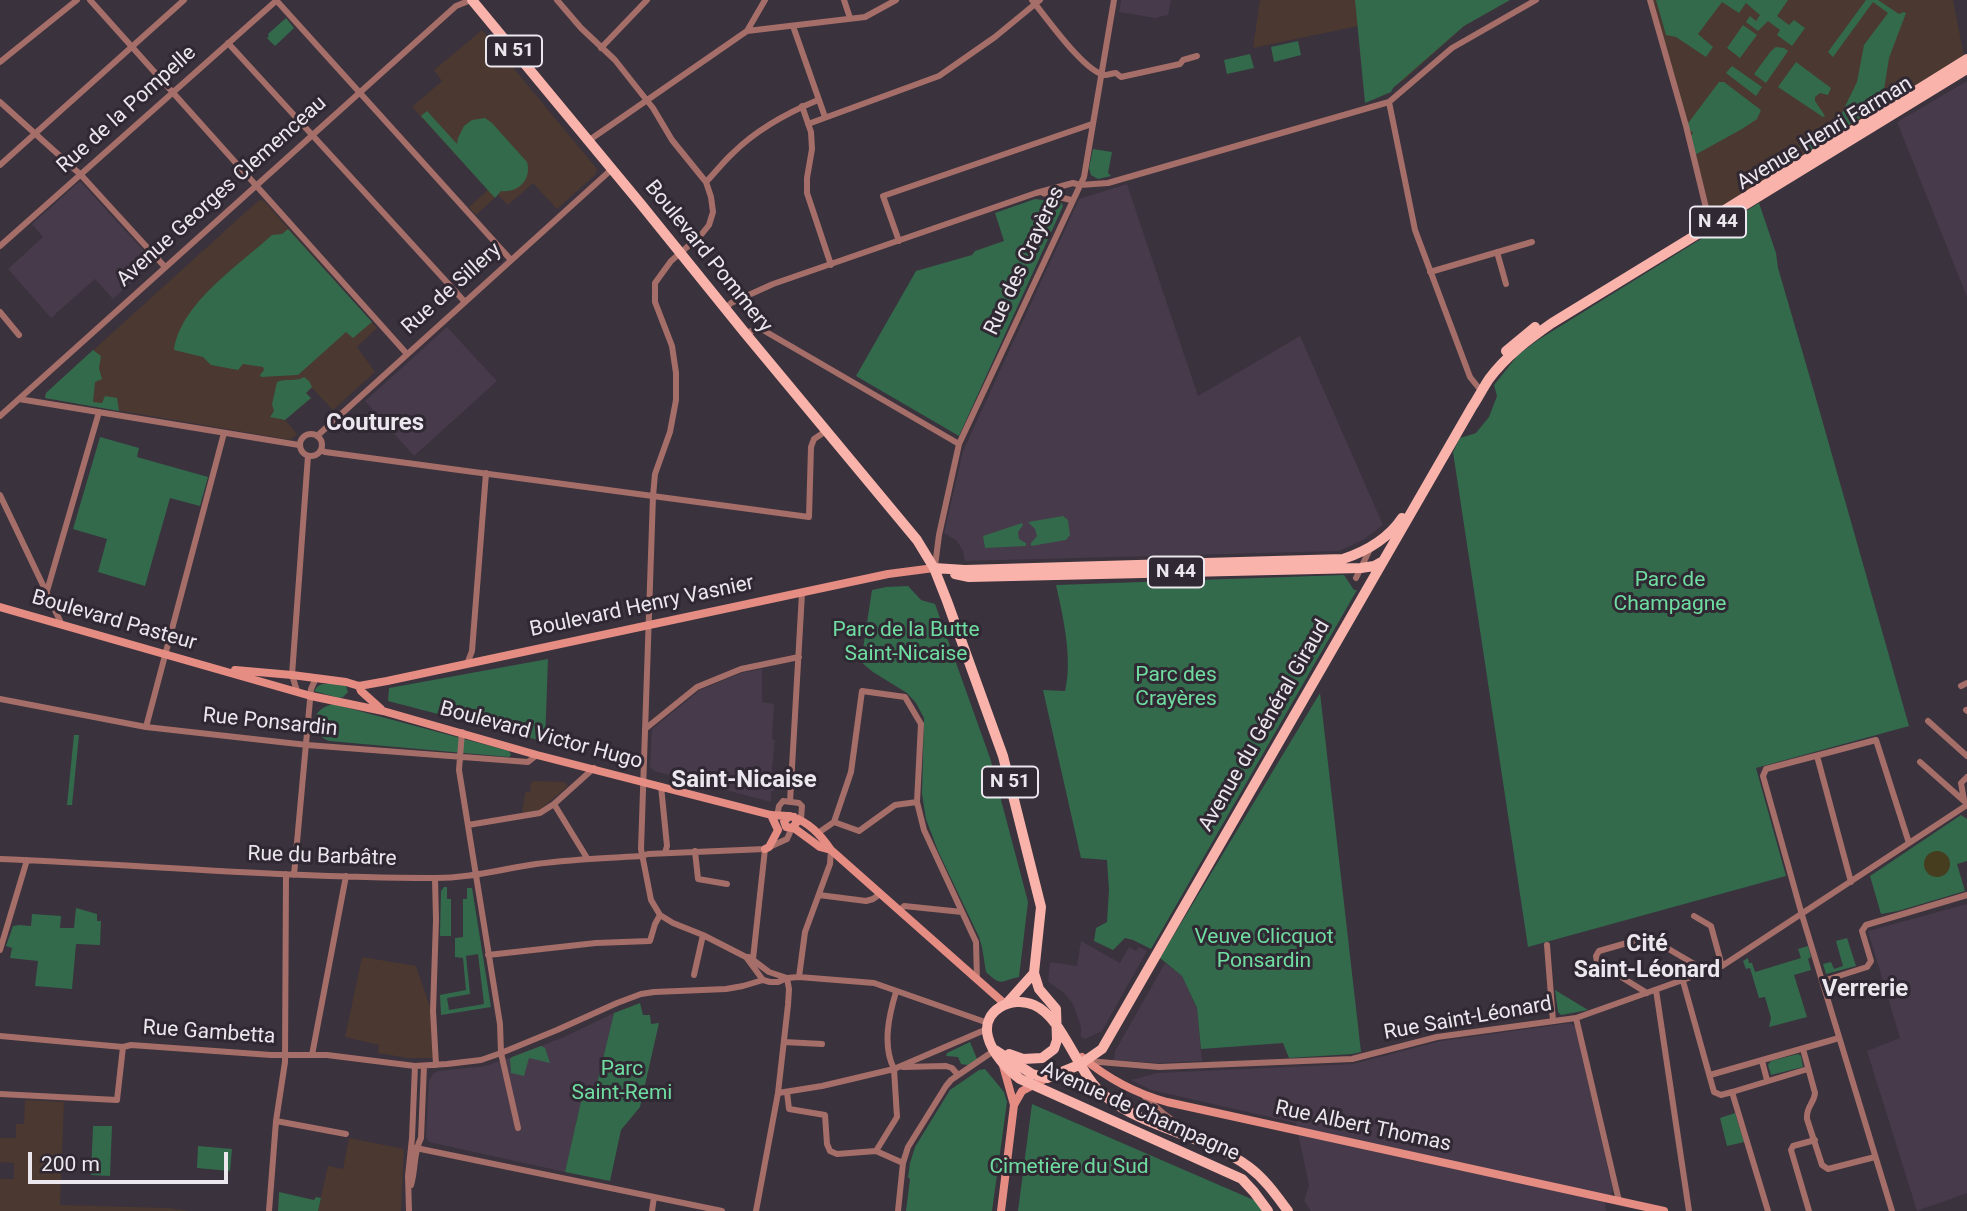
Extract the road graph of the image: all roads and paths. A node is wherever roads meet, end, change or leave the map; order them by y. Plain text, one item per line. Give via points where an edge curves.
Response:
1 (77, 0) edge
2 (90, 0) edge
3 (184, 0) edge
4 (276, 0) edge
5 (471, 0) edge
6 (557, 0) edge
7 (647, 0) edge
8 (765, 0) edge
9 (844, 0) edge
10 (896, 0) edge
11 (1114, 0) edge
12 (1536, 0) edge
13 (1650, 0) edge
14 (1036, 1) edge
15 (850, 18) junction
16 (793, 26) junction
17 (747, 31) junction
18 (228, 43) junction
19 (132, 47) junction
20 (601, 48) junction
21 (1197, 57) dead end
22 (1967, 60) edge
23 (0, 62) edge
24 (1967, 69) edge
25 (1101, 74) junction
26 (173, 93) junction
27 (359, 93) junction
28 (645, 98) junction
29 (818, 100) junction
30 (0, 102) edge
31 (1389, 102) junction
32 (802, 106) junction
33 (825, 117) junction
34 (808, 124) junction
35 (1092, 124) junction
36 (35, 134) junction
37 (313, 135) junction
38 (588, 141) junction
39 (0, 165) edge
40 (612, 169) junction
41 (80, 174) junction
42 (706, 182) junction
43 (1080, 185) junction
44 (255, 186) junction
45 (1040, 192) junction
46 (1071, 200) junction
47 (1709, 220) junction
48 (899, 242) junction
49 (1532, 242) dead end
50 (0, 246) edge
51 (1497, 252) junction
52 (681, 254) junction
53 (511, 260) junction
54 (831, 265) junction
55 (165, 267) junction
56 (1430, 272) junction
57 (1506, 284) dead end
58 (465, 302) junction
59 (726, 309) junction
60 (0, 312) edge
61 (745, 333) junction
62 (19, 335) dead end
63 (407, 354) junction
64 (1478, 387) junction
65 (19, 399) junction
66 (1472, 406) joint
67 (99, 412) junction
68 (0, 416) edge
69 (826, 430) junction
70 (224, 433) junction
71 (317, 436) junction
72 (960, 444) junction
73 (299, 445) junction
74 (321, 450) junction
75 (308, 456) junction
76 (486, 473) junction
77 (0, 495) edge
78 (653, 496) junction
79 (1374, 546) junction
80 (1384, 561) junction
81 (934, 568) junction
82 (1361, 568) junction
83 (1373, 577) junction
84 (47, 591) junction
85 (802, 593) junction
86 (0, 607) edge
87 (62, 625) junction
88 (648, 626) junction
89 (165, 654) junction
90 (799, 657) junction
91 (467, 664) junction
92 (218, 669) junction
93 (292, 675) junction
94 (316, 678) junction
95 (360, 688) junction
96 (297, 691) junction
97 (312, 696) junction
98 (0, 699) edge
99 (337, 701) junction
100 (383, 711) junction
101 (1928, 721) dead end
102 (146, 727) junction
103 (645, 729) junction
104 (462, 733) junction
105 (307, 745) junction
106 (537, 755) junction
107 (1817, 756) junction
108 (1967, 756) edge
109 (460, 757) junction
110 (1920, 762) dead end
111 (594, 768) junction
112 (1967, 777) edge
113 (644, 781) junction
114 (661, 786) junction
115 (790, 802) junction
116 (917, 802) junction
117 (554, 804) junction
118 (1966, 805) edge
119 (774, 815) junction
120 (792, 822) junction
121 (834, 822) junction
122 (468, 825) junction
123 (818, 833) junction
124 (1909, 843) junction
125 (765, 849) junction
126 (831, 850) junction
127 (695, 851) junction
128 (665, 853) junction
129 (642, 856) junction
130 (0, 859) edge
131 (587, 859) junction
132 (27, 860) junction
133 (290, 874) junction
134 (346, 876) junction
135 (476, 876) junction
136 (435, 878) junction
137 (1851, 882) junction
138 (727, 884) dead end
139 (880, 894) junction
140 (819, 895) junction
141 (1967, 895) edge
142 (900, 911) junction
143 (962, 912) junction
144 (660, 915) junction
145 (1802, 915) junction
146 (1694, 916) dead end
147 (704, 934) junction
148 (1547, 945) dead end
149 (0, 950) edge
150 (488, 956) junction
151 (749, 958) junction
152 (1722, 966) junction
153 (769, 972) junction
154 (1708, 972) junction
155 (1034, 973) junction
156 (694, 975) dead end
157 (799, 976) junction
158 (787, 978) junction
159 (763, 980) junction
160 (977, 980) junction
161 (1683, 981) junction
162 (1823, 981) junction
163 (1656, 990) junction
164 (896, 992) junction
165 (1647, 993) junction
166 (1006, 1003) junction
167 (1576, 1018) junction
168 (1553, 1021) junction
169 (988, 1027) junction
170 (1058, 1028) junction
171 (0, 1036) edge
172 (1839, 1038) junction
173 (783, 1042) junction
174 (822, 1044) dead end
175 (123, 1046) junction
176 (1802, 1049) junction
177 (501, 1053) junction
178 (285, 1055) junction
179 (312, 1055) junction
180 (998, 1055) junction
181 (1042, 1058) junction
182 (1762, 1061) junction
183 (1083, 1063) junction
184 (436, 1065) junction
185 (415, 1066) junction
186 (424, 1066) junction
187 (894, 1069) junction
188 (1808, 1069) junction
189 (958, 1075) junction
190 (1710, 1075) junction
191 (1768, 1080) junction
192 (1029, 1083) junction
193 (1732, 1092) junction
194 (778, 1093) junction
195 (787, 1093) junction
196 (0, 1094) edge
197 (1144, 1096) junction
198 (1014, 1105) junction
199 (276, 1121) junction
200 (518, 1128) dead end
201 (346, 1134) dead end
202 (1815, 1140) junction
203 (1209, 1146) junction
204 (413, 1147) junction
205 (876, 1151) junction
206 (1875, 1157) junction
207 (904, 1163) junction
208 (654, 1197) junction
209 (1619, 1201) junction
210 (1637, 1208) edge
211 (270, 1211) edge
212 (409, 1211) edge
213 (652, 1211) edge
214 (722, 1211) edge
215 (756, 1211) edge
216 (898, 1211) edge
217 (1001, 1211) edge
218 (1268, 1211) edge
219 (1288, 1211) edge
220 (1664, 1211) edge
221 (1689, 1211) edge
222 (1768, 1211) edge
223 (1809, 1211) edge
224 (1892, 1211) edge

1 - 23 street
2 - 19 street
3 - 19 street
4 - 18 street, Rue de la Pompelle
4 - 27 street
5 - 27 street, Avenue Georges Clemenceau via 456,6
5 - 38 main road, Boulevard Pommery / N 51
6 - 20 street
7 - 20 street
8 - 17 street
9 - 15 street
10 - 15 street via 865,17
11 - 25 street
12 - 31 street via 1452,48
13 - 47 street
14 - 25 street via 1087,67
14 - 33 street via 939,76
15 - 16 street
16 - 17 street
16 - 29 street
17 - 28 street
18 - 26 street, Rue de la Pompelle
18 - 37 street
19 - 26 street
19 - 36 street
20 - 28 street
21 - 25 street via 1121,77
22 - 47 main road, Avenue Henri Farman / N 44
24 - 66 main road, Avenue Henri Farman / N 44 via 1552,323 1502,364
25 - 35 street
26 - 41 street, Rue de la Pompelle
26 - 44 street
27 - 37 street, Avenue Georges Clemenceau
27 - 53 street
28 - 38 street
28 - 42 street
29 - 32 street
29 - 33 street
30 - 36 street
31 - 43 street, Rue des Crayères via 1108,183
31 - 56 street via 1415,230
32 - 34 street
32 - 42 street via 750,138
33 - 34 street
34 - 54 street via 812,149 807,193
35 - 43 street
35 - 48 street via 883,196
36 - 39 street
36 - 41 street
37 - 44 street, Avenue Georges Clemenceau
37 - 58 street
38 - 40 main road, Boulevard Pommery / N 51
40 - 52 main road, Boulevard Pommery / N 51
40 - 53 street, Rue de Sillery
41 - 50 street, Rue de la Pompelle
41 - 55 street
42 - 52 street via 713,212 709,225
43 - 45 street
43 - 46 street, Rue des Crayères
44 - 55 street, Avenue Georges Clemenceau
44 - 63 street
45 - 46 street
45 - 48 street
46 - 72 street, Rue des Crayères
47 - 64 main road, Avenue Henri Farman / N 44 via 1534,328 1509,348
48 - 54 street
49 - 51 street
51 - 56 street
51 - 57 street
52 - 59 main road, Boulevard Pommery / N 51
52 - 78 street via 655,283 655,302 672,346 676,400
53 - 58 street, Rue de Sillery
54 - 59 street via 773,284
55 - 65 street, Avenue Georges Clemenceau
56 - 64 street via 1470,377
58 - 63 street, Rue de Sillery
59 - 61 main road, Boulevard Pommery / N 51
60 - 62 street
61 - 69 main road, Boulevard Pommery / N 51
61 - 72 street via 763,330
63 - 71 street, Rue de Sillery
64 - 79 main road, N 44 via 1405,514
65 - 67 street
65 - 68 street, Avenue Georges Clemenceau
66 - 80 main road, Avenue du Général Giraud / N 44
67 - 70 street
67 - 84 street
69 - 78 street via 811,447 809,517
69 - 81 main road, Boulevard Pommery / N 51 via 915,537
70 - 73 street
70 - 89 street
71 - 73 street via 304,436
71 - 74 street
72 - 81 street, Rue des Crayères
73 - 75 street
74 - 75 street
74 - 76 street
75 - 93 street
76 - 78 street
76 - 91 street via 472,651
77 - 84 street
78 - 88 street
79 - 80 street
79 - 81 main road, Boulevard Henry Vasnier / N 44 via 1331,560
79 - 82 street
80 - 82 main road, Boulevard Henry Vasnier / N 44
80 - 83 main road, Avenue du Général Giraud
81 - 82 main road, Boulevard Henry Vasnier / N 44 via 969,577
81 - 85 street, Boulevard Henry Vasnier / N 44
81 - 155 main road, N 51 via 1003,756 1035,879 1041,907
82 - 83 street via 1356,578
83 - 183 main road, Avenue du Général Giraud via 1102,1049
84 - 87 street
85 - 88 street, Boulevard Henry Vasnier / N 44
85 - 90 street
86 - 87 street, Boulevard Pasteur
87 - 89 street, Boulevard Pasteur
88 - 91 street, Boulevard Henry Vasnier / N 44
88 - 103 street
89 - 92 street, Boulevard Pasteur
89 - 102 street
90 - 103 street via 741,669 697,687
90 - 115 street
91 - 95 street, Boulevard Henry Vasnier / N 44
92 - 93 street, Boulevard Pasteur / N 44
92 - 96 street, Boulevard Pasteur
93 - 94 street, Boulevard Henry Vasnier / N 44
93 - 96 street
94 - 95 street, Boulevard Henry Vasnier / N 44
94 - 97 street
95 - 99 street, Boulevard Henry Vasnier / N 44 via 348,700
95 - 100 street, Boulevard Victor Hugo
96 - 97 street, Boulevard Pasteur
97 - 99 street, Boulevard Victor Hugo
97 - 105 street
98 - 102 street, Rue Ponsardin
99 - 100 street, Boulevard Victor Hugo
100 - 104 street, Boulevard Victor Hugo
101 - 108 street
102 - 105 street, Rue Ponsardin
103 - 113 street
104 - 106 street, Boulevard Victor Hugo
104 - 109 street
105 - 109 street, Rue Ponsardin
105 - 133 street
106 - 109 street, Rue Ponsardin via 528,762
106 - 111 street, Boulevard Victor Hugo
107 - 124 street via 1876,740
107 - 137 street
107 - 145 street via 1766,768 1763,776
109 - 122 street
110 - 118 street
111 - 113 street, Boulevard Victor Hugo
111 - 117 street
112 - 118 street via 1961,783
113 - 114 street, Boulevard Victor Hugo
113 - 129 street
114 - 119 street, Boulevard Victor Hugo
114 - 128 street
115 - 119 street via 783,801
115 - 120 street via 802,806
116 - 121 street via 895,805 859,831
116 - 121 street via 921,724 905,697 862,691 850,772
116 - 143 street via 924,830
117 - 122 street via 540,813
117 - 131 street
118 - 124 street, Rue Saint-Léonard
119 - 120 street
119 - 125 street via 778,830
120 - 123 street
120 - 125 street via 787,839
120 - 126 street via 820,847
121 - 123 street
122 - 135 street
123 - 126 street
124 - 137 street, Rue Saint-Léonard
125 - 127 street, Rue du Barbâtre
125 - 151 street via 755,949
126 - 139 street
126 - 140 street
127 - 128 street, Rue du Barbâtre
127 - 138 street via 698,879
128 - 129 street, Rue du Barbâtre
129 - 131 street, Rue du Barbâtre
129 - 144 street via 651,900
130 - 132 street, Rue du Barbâtre
131 - 135 street, Rue du Barbâtre
132 - 133 street, Rue du Barbâtre
132 - 149 street
133 - 134 street, Rue du Barbâtre
133 - 178 street
134 - 136 street, Rue du Barbâtre
134 - 179 street
135 - 136 street, Rue du Barbâtre
135 - 150 street
136 - 184 street
137 - 145 street, Rue Saint-Léonard
139 - 140 street via 866,901
139 - 142 street
140 - 157 street via 804,932
141 - 162 street via 1866,925 1862,931 1871,961 1867,967
142 - 143 street via 904,906
142 - 160 street
143 - 160 street via 976,942
144 - 147 street
144 - 150 street via 650,941
145 - 152 street, Rue Saint-Léonard
145 - 162 street
146 - 152 street via 1711,926
147 - 151 street
147 - 156 street
148 - 168 street
150 - 177 street
151 - 153 street
151 - 159 street
152 - 154 street, Rue Saint-Léonard
153 - 158 street
153 - 159 street
154 - 161 street, Rue Saint-Léonard
154 - 165 street via 1648,937 1599,951 1597,962
155 - 166 main road
155 - 170 main road via 1039,989 1056,1009
157 - 158 street
157 - 164 street via 874,984
158 - 159 street
158 - 173 street
159 - 177 street via 743,986 641,994
160 - 166 street
161 - 163 street, Rue Saint-Léonard
161 - 190 street
162 - 172 street
163 - 165 street, Rue Saint-Léonard
163 - 221 street
164 - 169 street
164 - 187 street via 887,1031
165 - 167 street, Rue Saint-Léonard
166 - 169 main road via 994,1012
166 - 170 main road via 1038,1006
167 - 168 street, Rue Saint-Léonard
167 - 209 street
168 - 183 street, Rue Saint-Léonard via 1437,1037 1352,1059 1159,1067
169 - 180 main road via 988,1038
169 - 187 street
170 - 181 main road via 1054,1049
170 - 183 main road, Avenue de Champagne
171 - 175 street, Rue Gambetta
172 - 176 street
172 - 206 street
173 - 174 street
173 - 194 street
175 - 178 street, Rue Gambetta
175 - 196 street via 117,1100
176 - 182 street
176 - 188 street
177 - 184 street
177 - 200 street
178 - 179 street, Rue Gambetta
178 - 199 street
179 - 185 street, Rue Gambetta
180 - 181 main road
180 - 189 street
180 - 192 main road
180 - 198 street
181 - 192 street
182 - 190 street
182 - 191 street
183 - 192 main road
183 - 197 street, Rue Albert Thomas
183 - 203 main road, Avenue de Champagne via 1095,1088 1114,1103
184 - 186 street
185 - 186 street, Rue Gambetta
185 - 204 street
186 - 204 street via 421,1138
187 - 189 street via 946,1066
187 - 195 street
187 - 205 street via 898,1117
188 - 191 street
188 - 202 street via 1815,1093 1807,1119
189 - 207 street via 946,1086 908,1147
190 - 193 street via 1714,1092
191 - 193 street
192 - 198 street
192 - 218 main road, Avenue de Champagne via 1242,1180
193 - 222 street
194 - 195 street
194 - 215 street
195 - 205 street via 789,1109 825,1115 830,1151
197 - 203 street
197 - 209 street, Rue Albert Thomas
198 - 217 street
199 - 201 street
199 - 211 street
202 - 206 street via 1822,1165 1828,1169
202 - 223 street via 1791,1150
203 - 219 main road, Avenue de Champagne via 1247,1166
204 - 208 street
204 - 212 street
205 - 207 street
206 - 224 street
207 - 216 street
208 - 213 street
208 - 214 street
209 - 210 street, Rue Albert Thomas
210 - 220 street, Rue Albert Thomas

